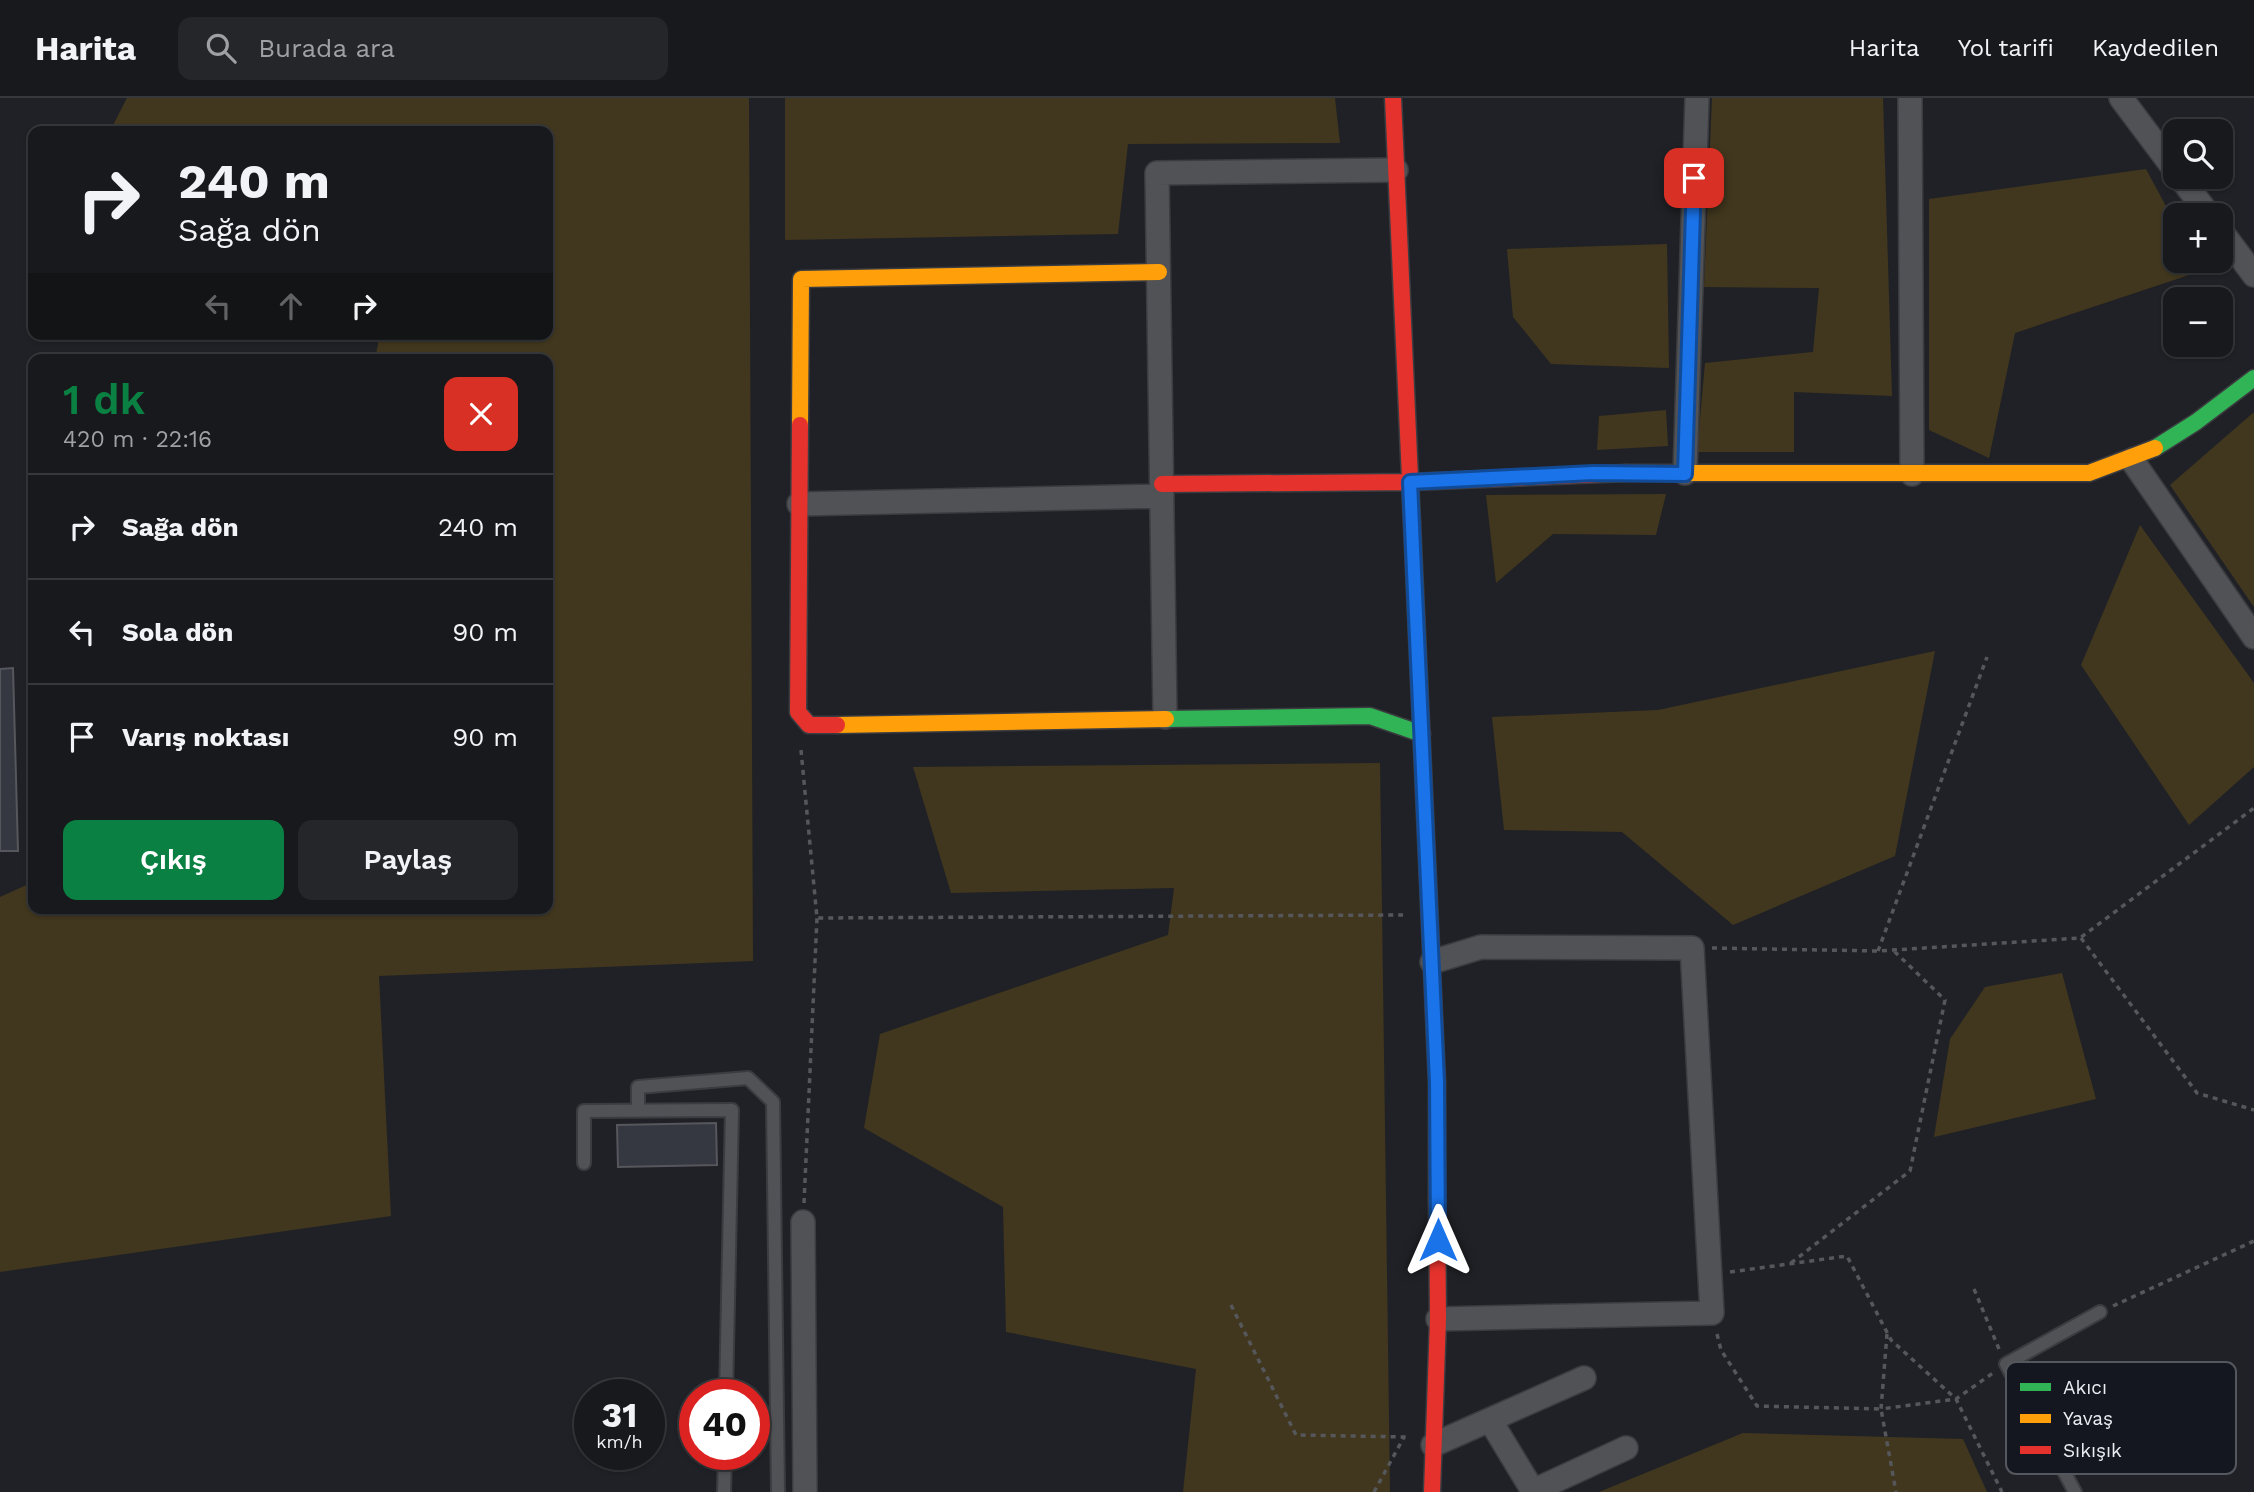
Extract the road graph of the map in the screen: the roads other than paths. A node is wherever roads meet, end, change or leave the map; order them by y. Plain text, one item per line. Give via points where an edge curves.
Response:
1 (1392, 98) edge
2 (1697, 98) edge
3 (1910, 98) edge
4 (2121, 98) edge
5 (2163, 154) edge
6 (1396, 170) junction
7 (2189, 189) edge
8 (2200, 203) edge
9 (2233, 247) edge
10 (1159, 272) junction
11 (2254, 275) edge
12 (2254, 378) edge
13 (2132, 460) junction
14 (1685, 474) junction
15 (1912, 474) junction
16 (1410, 482) junction
17 (1162, 490) junction
18 (799, 504) junction
19 (2254, 637) edge
20 (1166, 717) junction
21 (1422, 734) junction
22 (1432, 962) junction
23 (638, 1111) junction
24 (584, 1163) dead end
25 (803, 1222) road end
26 (2100, 1312) road end
27 (1438, 1319) junction
28 (2010, 1362) edge
29 (1584, 1378) dead end
30 (726, 1379) edge
31 (1490, 1420) junction
32 (1433, 1442) junction
33 (1626, 1448) dead end
34 (725, 1470) edge
35 (2065, 1474) edge
36 (724, 1492) edge
37 (778, 1492) edge
38 (805, 1492) edge
39 (1432, 1492) edge
40 (2075, 1492) edge

1 - 6 street
2 - 14 street
3 - 15 street
4 - 5 street
6 - 10 street via 1157,173
6 - 16 street
7 - 8 street
9 - 11 street
10 - 17 street
10 - 18 street via 801,279
12 - 13 street via 2181,436
13 - 15 street via 2089,472
13 - 19 street
14 - 15 street
14 - 16 street via 1593,473
16 - 17 street
16 - 21 street
17 - 18 street
17 - 20 street
18 - 20 street via 798,712 809,725
20 - 21 street via 1370,716
21 - 22 street
22 - 27 street
22 - 27 street via 1481,947 1692,948 1712,1313
23 - 24 lane via 583,1111
23 - 30 lane via 732,1110
23 - 37 lane via 638,1087 748,1078 773,1102
25 - 38 street
26 - 28 lane
27 - 32 street
29 - 31 street
31 - 32 street
31 - 33 street via 1533,1491
32 - 39 street
34 - 36 lane
35 - 40 lane

